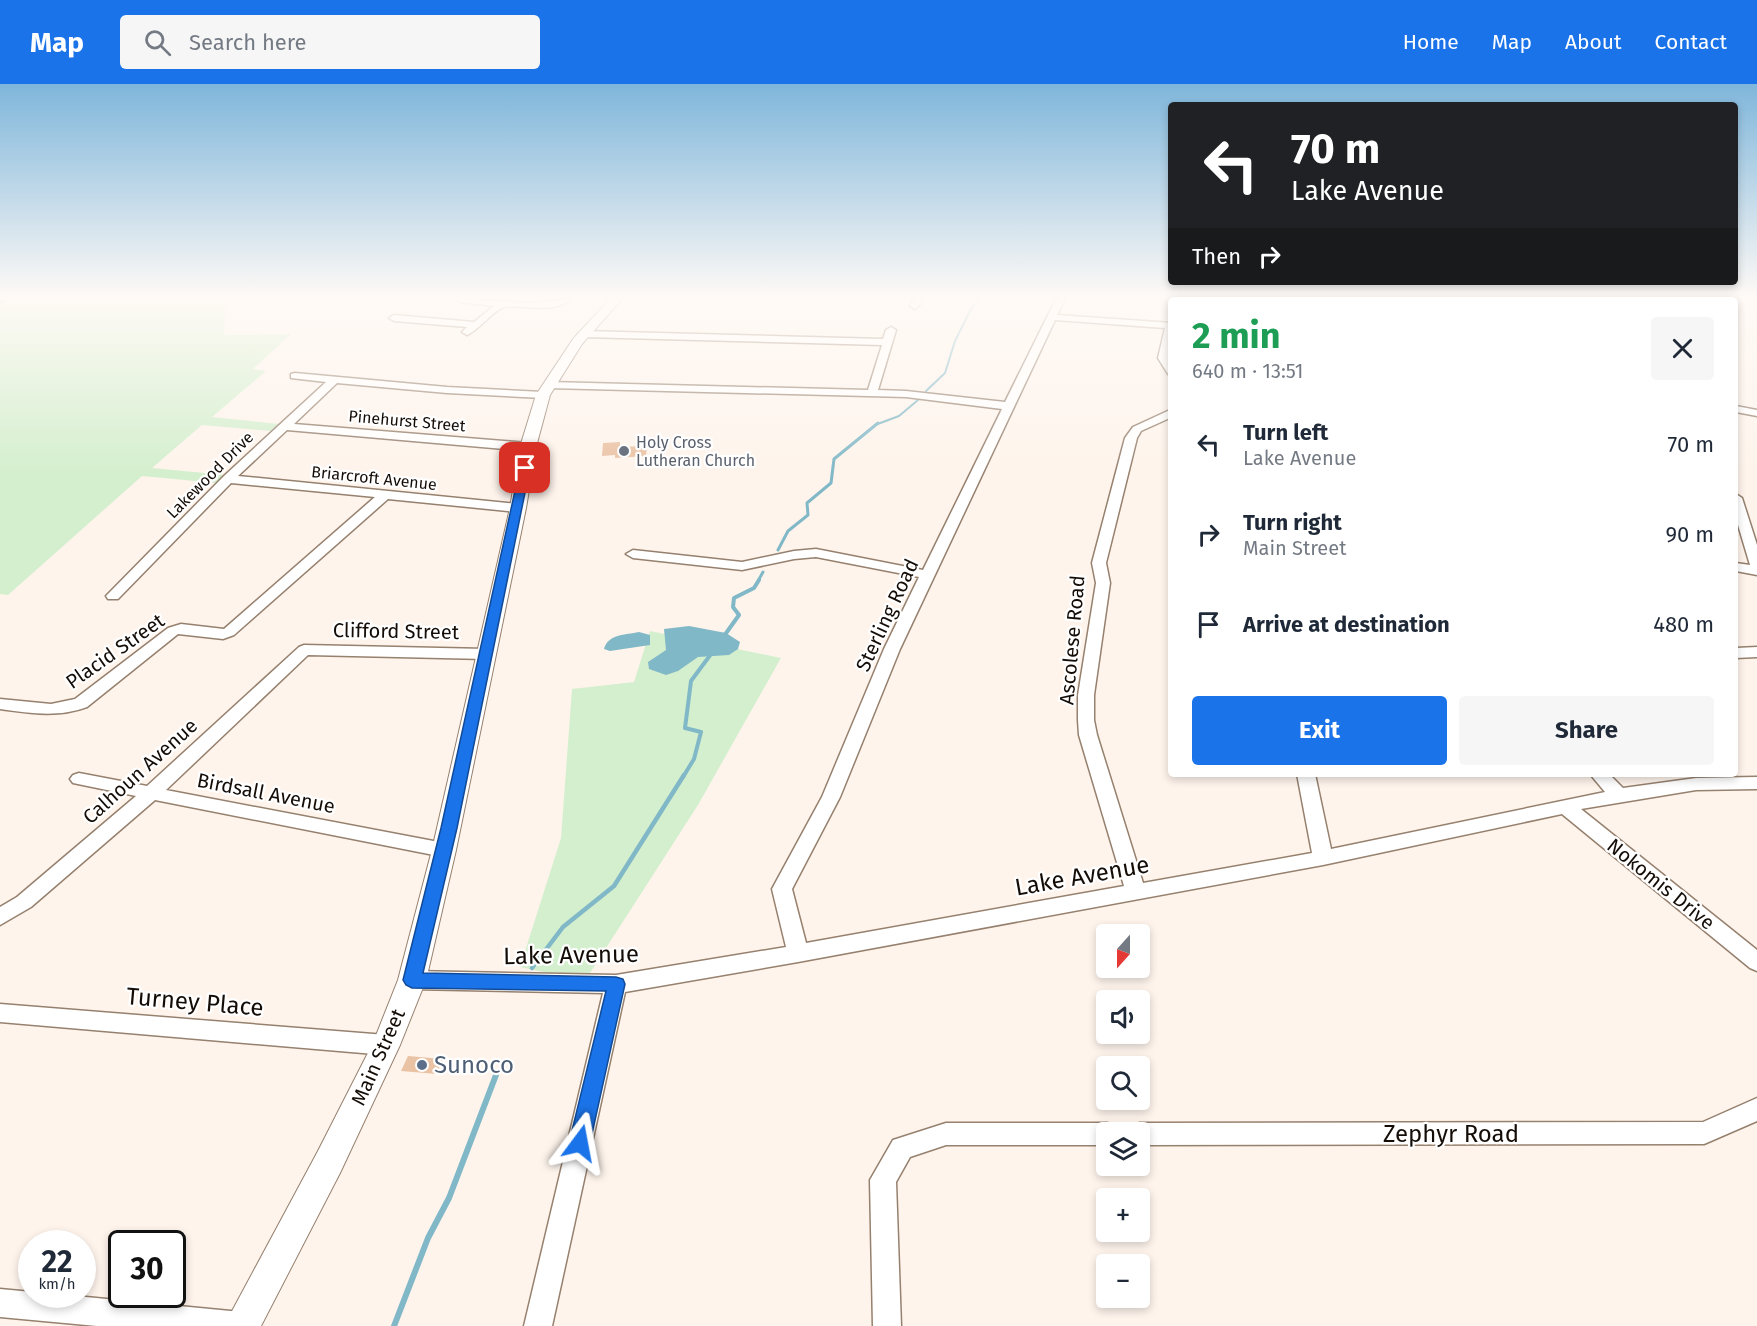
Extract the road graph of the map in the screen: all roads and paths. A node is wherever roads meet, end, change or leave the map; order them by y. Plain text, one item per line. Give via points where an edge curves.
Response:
1 (568, 357) edge
2 (882, 357) edge
3 (1032, 357) edge
4 (296, 376) dead end
5 (334, 380) junction
6 (546, 390) junction
7 (872, 393) junction
8 (1008, 406) junction
9 (1738, 409) edge
10 (1757, 413) edge
11 (1168, 414) edge
12 (283, 426) junction
13 (528, 447) junction
14 (228, 479) junction
15 (384, 496) junction
16 (1738, 505) edge
17 (518, 508) junction
18 (633, 554) dead end
19 (1738, 567) edge
20 (1757, 569) edge
21 (928, 575) junction
22 (113, 596) dead end
23 (304, 650) joint
24 (1757, 652) edge
25 (1738, 653) edge
26 (486, 654) junction
27 (0, 704) edge
28 (1307, 777) edge
29 (1602, 777) edge
30 (79, 780) dead end
31 (1757, 783) edge
32 (150, 794) junction
33 (1618, 795) junction
34 (1566, 807) junction
35 (444, 850) junction
36 (1323, 858) junction
37 (1136, 892) junction
38 (0, 918) edge
39 (798, 954) junction
40 (1757, 962) edge
41 (412, 980) junction
42 (616, 984) junction
43 (0, 1013) edge
44 (386, 1045) junction
45 (1757, 1109) edge
46 (1096, 1134) edge
47 (1150, 1134) edge
48 (0, 1303) edge
49 (241, 1326) edge
50 (538, 1326) edge
51 (887, 1326) edge

1 - 6 main road, Main Street
2 - 7 street
3 - 8 street, Sterling Road
4 - 5 street
5 - 6 street via 475,393
5 - 12 street, Lakewood Drive
6 - 7 street
6 - 13 main road, Main Street
7 - 8 street via 926,395
8 - 21 street, Sterling Road
9 - 10 street
11 - 37 street, Ascolese Road via 1137,429 1131,438 1101,554 1102,583 1086,694 1088,735
12 - 13 street, Pinehurst Street
12 - 14 street, Lakewood Drive
13 - 17 main road, Main Street
14 - 15 street, Briarcroft Avenue
14 - 22 street, Lakewood Drive
15 - 17 street, Briarcroft Avenue
15 - 27 street, Placid Street via 229,632 173,631 69,709 55,711
16 - 20 street
17 - 26 main road, Main Street
18 - 21 street via 742,566 816,553
19 - 20 street
21 - 39 street, Sterling Road via 892,649 831,797 782,889
23 - 26 street, Clifford Street
23 - 32 street, Calhoun Avenue
24 - 25 street
26 - 35 main road, Main Street
28 - 36 street
29 - 33 street
30 - 32 street, Birdsall Avenue
31 - 33 street, Lake Avenue via 1696,784
32 - 35 street, Birdsall Avenue
32 - 38 street, Calhoun Avenue
33 - 34 street, Lake Avenue
34 - 36 street, Lake Avenue
34 - 40 street, Nokomis Drive
35 - 41 main road, Main Street
36 - 37 street, Lake Avenue
37 - 39 street, Lake Avenue
39 - 42 street, Lake Avenue
41 - 42 street, Lake Avenue
41 - 44 main road, Main Street
42 - 50 street
43 - 44 street, Turney Place
44 - 49 main road, Main Street
45 - 47 street, Zephyr Road via 1704,1133
46 - 51 street via 946,1134 902,1148 883,1180
48 - 49 street

